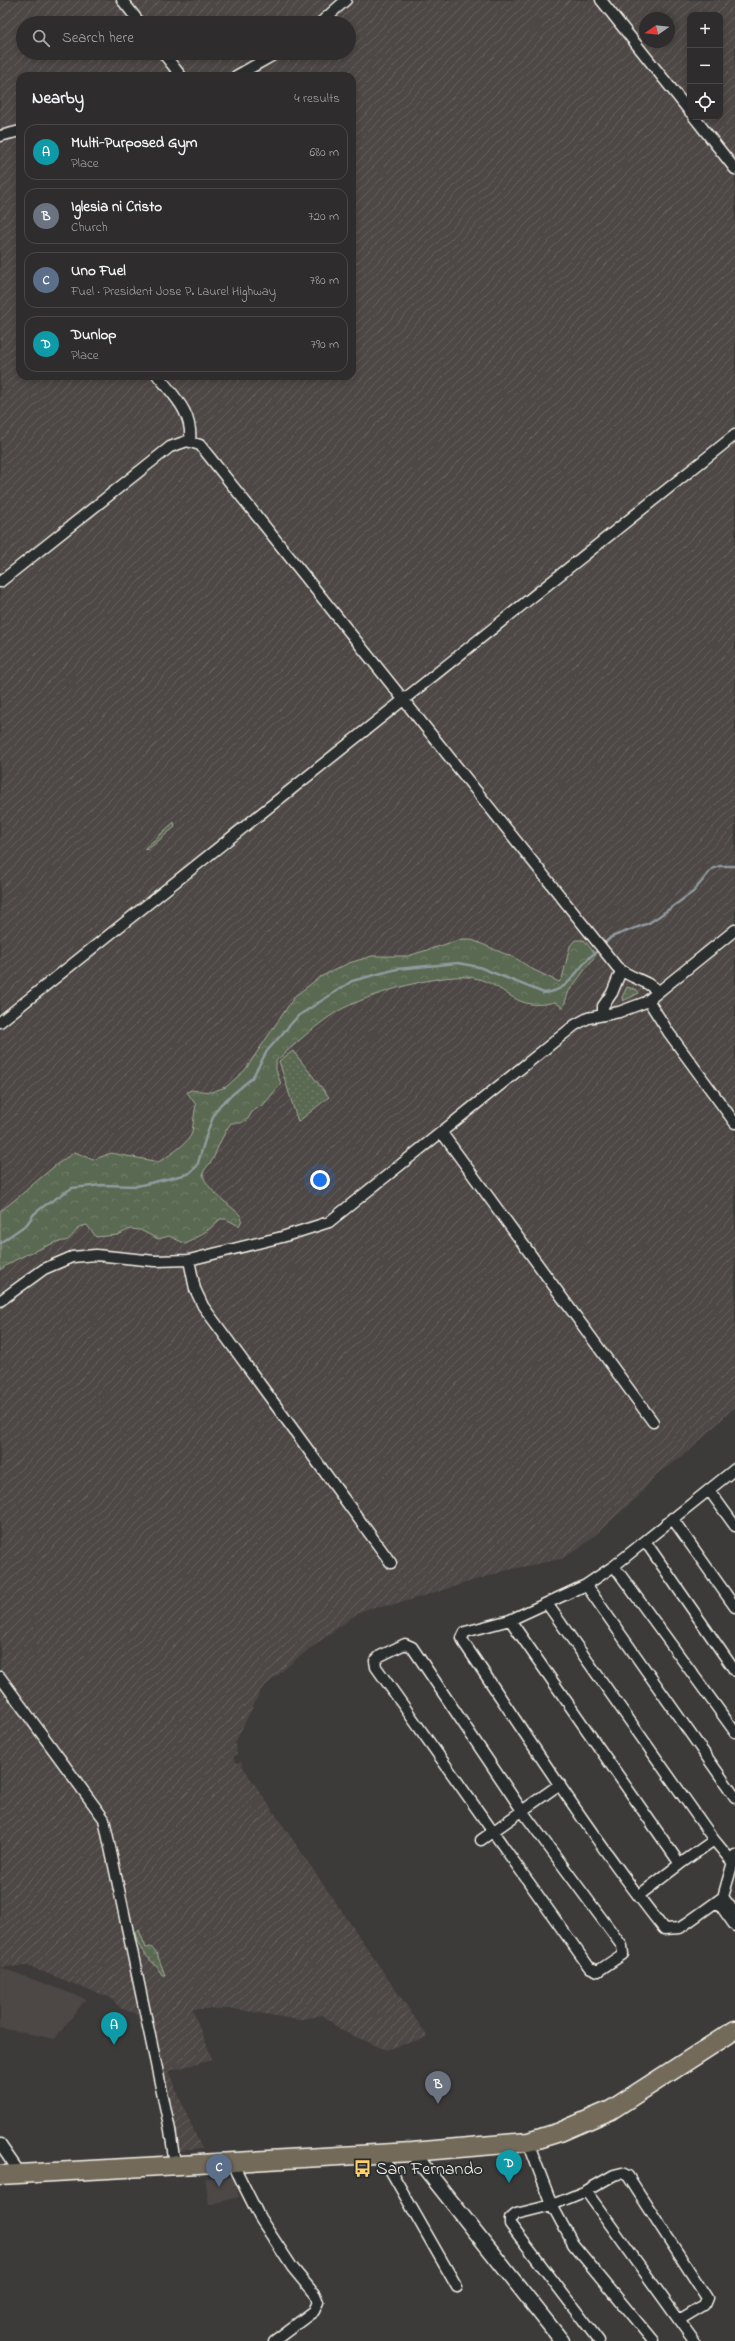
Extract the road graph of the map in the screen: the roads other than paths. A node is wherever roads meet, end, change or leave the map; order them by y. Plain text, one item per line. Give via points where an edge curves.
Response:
1 (122, 0) edge
2 (346, 0) edge
3 (601, 0) edge
4 (135, 16) edge
5 (328, 16) edge
6 (169, 60) edge
7 (265, 60) edge
8 (178, 72) edge
9 (243, 72) edge
10 (687, 108) edge
11 (696, 120) edge
12 (16, 133) edge
13 (0, 136) edge
14 (735, 169) edge
15 (161, 380) edge
16 (735, 435) edge
17 (190, 442) junction
18 (0, 582) edge
19 (403, 700) junction
20 (735, 930) edge
21 (621, 971) junction
22 (658, 992) junction
23 (648, 1000) junction
24 (603, 1015) junction
25 (0, 1022) edge
26 (735, 1123) edge
27 (442, 1133) junction
28 (188, 1260) junction
29 (0, 1301) edge
30 (653, 1422) dead end
31 (734, 1471) edge
32 (709, 1490) junction
33 (672, 1518) junction
34 (735, 1526) edge
35 (645, 1541) junction
36 (391, 1563) dead end
37 (614, 1566) junction
38 (586, 1585) junction
39 (548, 1604) junction
40 (735, 1607) edge
41 (510, 1620) junction
42 (735, 1671) edge
43 (0, 1677) edge
44 (735, 1732) edge
45 (560, 1784) junction
46 (735, 1798) edge
47 (523, 1812) junction
48 (493, 1832) junction
49 (481, 1840) dead end
50 (714, 1840) junction
51 (734, 1859) edge
52 (680, 1864) junction
53 (638, 1896) junction
54 (720, 1899) junction
55 (735, 1914) edge
56 (735, 1926) edge
57 (735, 2030) edge
58 (528, 2142) junction
59 (0, 2144) edge
60 (412, 2152) junction
61 (381, 2154) junction
62 (232, 2162) junction
63 (175, 2164) junction
64 (20, 2173) junction
65 (0, 2175) edge
66 (586, 2191) junction
67 (552, 2204) junction
68 (457, 2287) dead end
69 (679, 2320) junction
70 (274, 2341) edge
71 (562, 2341) edge
72 (599, 2341) edge
73 (653, 2341) edge
74 (694, 2341) edge

1 - 4 street
2 - 5 street
3 - 10 street
6 - 8 street
7 - 9 street
11 - 14 street
12 - 13 street
15 - 17 street via 186,412 190,424
16 - 19 street
17 - 18 street via 180,442 170,447
17 - 19 street via 206,450
19 - 21 street
19 - 25 street
20 - 22 street
21 - 22 street via 650,984
21 - 24 street via 612,993 603,1006
22 - 23 street
23 - 24 street
23 - 26 street via 666,1029
24 - 27 street via 575,1025
27 - 28 street via 329,1222 282,1237
27 - 30 street
28 - 29 street via 155,1261 96,1255 72,1257 44,1269
28 - 36 street via 195,1289 203,1306
31 - 32 street
32 - 33 street
32 - 34 street
33 - 35 street
33 - 40 street
35 - 37 street
35 - 42 street
37 - 38 street
37 - 44 street
38 - 39 street
38 - 46 street
39 - 41 street
39 - 50 street
41 - 45 street via 465,1632 462,1638
41 - 52 street
43 - 63 street via 104,1819
45 - 47 street
45 - 53 street
47 - 48 street
47 - 48 street via 622,1946 623,1954 598,1971 589,1967
47 - 48 street via 412,1647 405,1644 380,1656 375,1661 376,1667
48 - 49 street
50 - 51 street
50 - 52 street
51 - 54 street
52 - 53 street
53 - 54 street via 664,1930 680,1928
54 - 55 street
54 - 56 street
57 - 58 highway via 610,2110 560,2132
58 - 60 highway
58 - 67 street
59 - 64 street
60 - 61 highway
60 - 71 street
61 - 62 highway
61 - 68 street
62 - 63 highway
62 - 70 street via 260,2218 318,2302 314,2311
63 - 64 highway
64 - 65 highway
66 - 67 street
66 - 69 street
66 - 69 street via 614,2175 622,2173 628,2176 707,2298 704,2305
67 - 72 street via 516,2214 510,2219 510,2224
67 - 73 street via 573,2244
69 - 74 street

